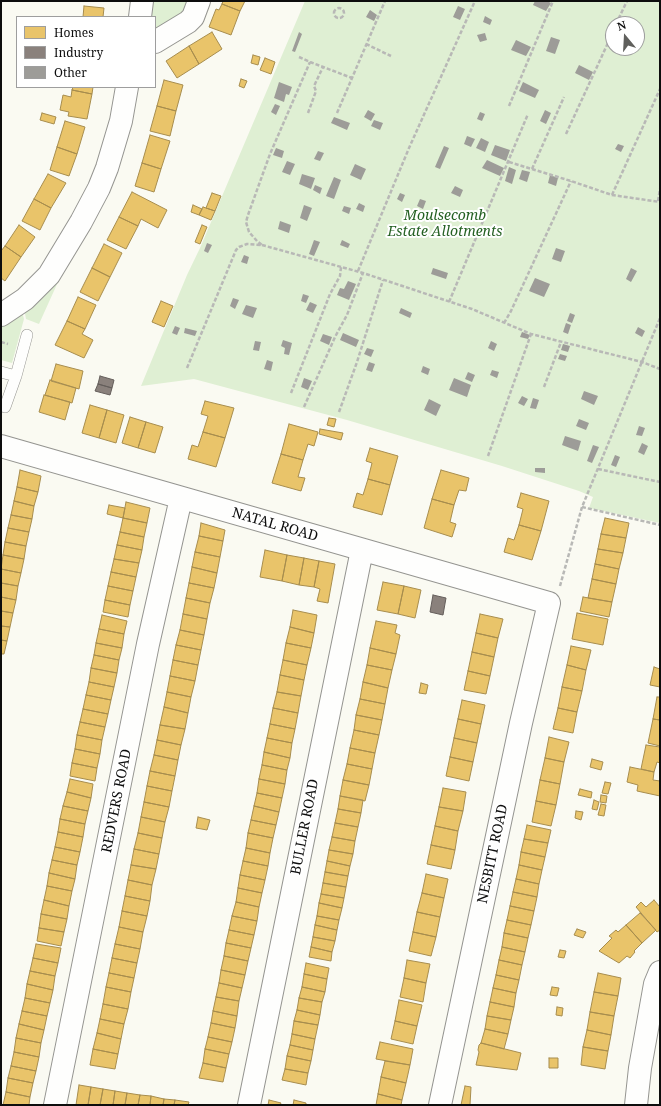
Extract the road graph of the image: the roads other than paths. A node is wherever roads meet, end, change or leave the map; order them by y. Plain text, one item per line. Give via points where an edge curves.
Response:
1 (142, 1) edge
2 (199, 1) edge
3 (140, 16) edge
4 (156, 41) edge
5 (127, 88) edge
6 (1, 315) edge
7 (27, 335) dead end
8 (1, 372) edge
9 (16, 376) junction
10 (5, 407) dead end
11 (1, 446) edge
12 (181, 498) junction
13 (362, 550) junction
14 (549, 603) joint
15 (660, 972) edge
16 (55, 1105) edge
17 (249, 1105) edge
18 (440, 1105) edge
19 (636, 1105) edge

1 - 3 street
2 - 4 street via 193,17 188,22
5 - 6 street via 121,121 107,168 80,222 49,275 25,299
7 - 9 lane
8 - 9 lane
9 - 10 lane
11 - 12 street, NATAL ROAD
12 - 13 street, NATAL ROAD
12 - 16 street, REDVERS ROAD via 148,644
13 - 14 street, NATAL ROAD
13 - 17 street, BULLER ROAD
14 - 18 street, NESBITT ROAD via 519,730
15 - 19 street via 655,984

